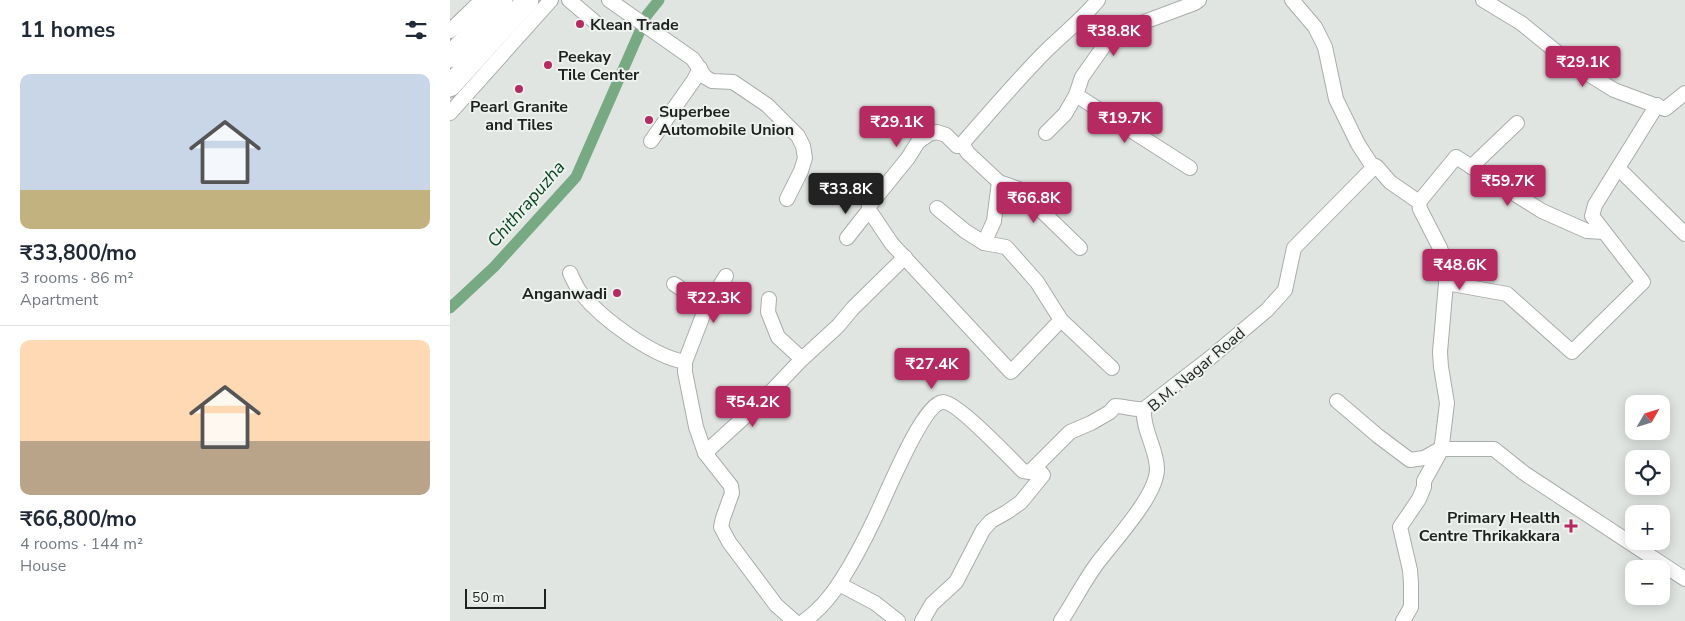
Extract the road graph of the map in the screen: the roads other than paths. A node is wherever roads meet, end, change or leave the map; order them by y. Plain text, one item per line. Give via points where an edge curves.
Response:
1 (482, 0) edge
2 (502, 0) edge
3 (528, 0) edge
4 (551, 0) edge
5 (569, 0) edge
6 (609, 0) edge
7 (1098, 0) edge
8 (1199, 0) edge
9 (1292, 0) edge
10 (1483, 0) edge
11 (596, 22) dead end
12 (467, 39) edge
13 (450, 57) edge
14 (700, 68) junction
15 (450, 86) edge
16 (1685, 93) edge
17 (1076, 95) junction
18 (1657, 105) junction
19 (450, 113) edge
20 (1518, 123) dead end
21 (1046, 133) dead end
22 (651, 141) dead end
23 (962, 144) junction
24 (1375, 166) junction
25 (1471, 167) junction
26 (1190, 168) dead end
27 (1618, 168) junction
28 (999, 182) junction
29 (787, 199) dead end
30 (1419, 202) junction
31 (937, 208) dead end
32 (869, 210) junction
33 (1604, 232) junction
34 (1685, 234) edge
35 (847, 238) dead end
36 (984, 242) junction
37 (1080, 248) dead end
38 (905, 257) junction
39 (570, 273) dead end
40 (726, 276) dead end
41 (1446, 283) junction
42 (674, 284) dead end
43 (769, 299) dead end
44 (707, 306) junction
45 (1062, 320) junction
46 (802, 359) junction
47 (685, 362) junction
48 (1112, 368) dead end
49 (1337, 401) dead end
50 (1144, 409) junction
51 (1440, 449) junction
52 (705, 452) junction
53 (1036, 467) junction
54 (1685, 579) edge
55 (839, 584) junction
56 (794, 621) edge
57 (804, 621) edge
58 (898, 621) edge
59 (922, 621) edge
60 (1062, 621) edge
61 (1403, 621) edge

1 - 12 street
2 - 12 highway
3 - 12 highway
4 - 19 street
5 - 11 street
6 - 14 street via 693,59
7 - 23 street via 1020,77
8 - 17 street via 1136,25 1106,43 1082,77
9 - 24 street via 1322,40 1336,99 1358,144
10 - 18 street via 1614,90
12 - 13 highway
12 - 15 highway
14 - 22 street
14 - 29 street via 712,81 733,82 767,105 798,136 805,158
16 - 18 street via 1665,109
17 - 21 street via 1065,114
17 - 26 street
18 - 27 street
20 - 25 street
23 - 28 street
23 - 32 street via 957,146 946,135 929,134 918,142
24 - 30 street via 1390,182
24 - 50 street, B.M. Nagar Road via 1294,248 1285,290 1267,310
25 - 30 street via 1456,157
25 - 33 street via 1542,211 1587,231
27 - 33 street via 1595,205 1592,216
27 - 34 street
28 - 36 street via 994,221
28 - 37 street via 1019,189
30 - 41 street via 1440,248
31 - 36 street
32 - 35 street
32 - 38 street
33 - 41 street via 1643,282 1572,352 1507,294
36 - 45 street via 1006,247 1037,282
38 - 45 street via 1011,372
38 - 46 street
39 - 47 street via 580,292 604,316 654,350
40 - 44 street
41 - 51 street via 1440,352 1447,403
42 - 44 street
43 - 46 street via 768,312 778,337
44 - 47 street
45 - 48 street
46 - 52 street via 764,400
47 - 52 street via 696,427
49 - 51 street via 1410,460 1424,458
50 - 53 street via 1115,406 1091,423 1070,432
50 - 60 street, B.M. Nagar Road via 1157,470 1152,488 1141,508 1096,566
51 - 54 street via 1494,449 1524,473
51 - 61 street via 1424,480 1419,499 1400,527 1411,583 1411,608
52 - 56 street via 731,486 732,493 721,527 776,605
53 - 55 street via 1025,473 951,404 938,403 917,430
53 - 59 street via 1043,475 1022,502 991,521 983,530 956,582 932,604
55 - 57 street
55 - 58 street via 875,603

